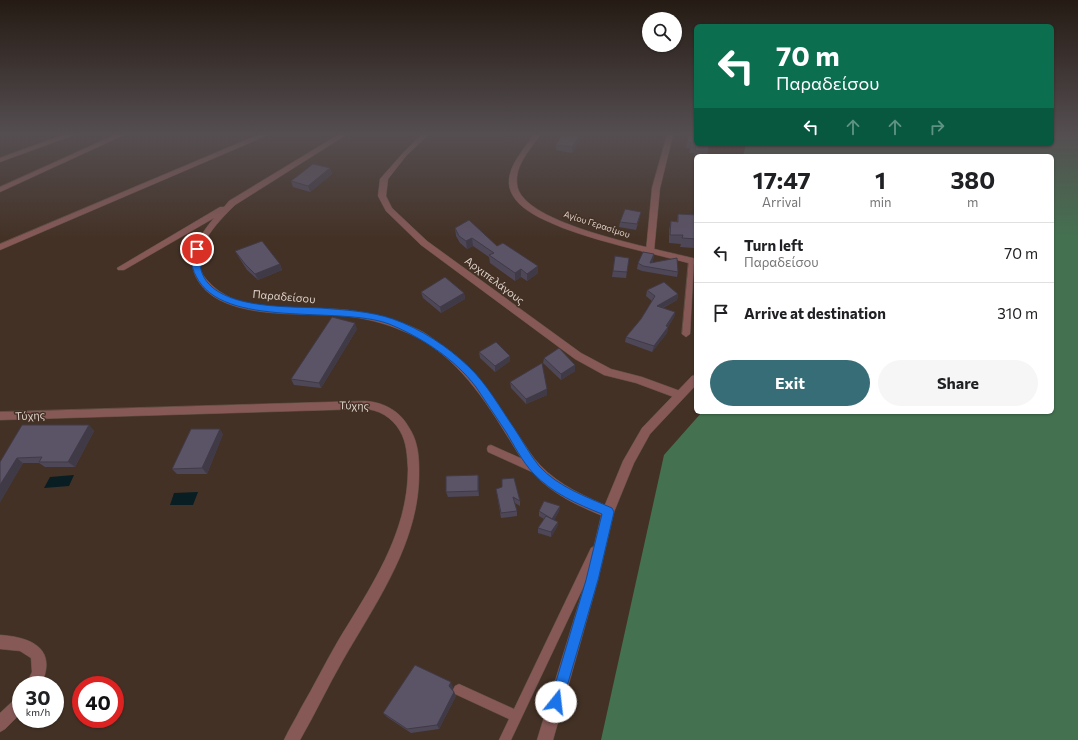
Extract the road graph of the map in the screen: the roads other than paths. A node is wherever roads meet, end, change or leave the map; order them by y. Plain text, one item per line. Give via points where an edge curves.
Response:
1 (45, 170) edge
2 (180, 170) edge
3 (287, 170) edge
4 (392, 170) edge
5 (514, 170) edge
6 (661, 170) edge
7 (0, 190) edge
8 (232, 203) junction
9 (0, 247) edge
10 (650, 251) junction
11 (693, 261) edge
12 (120, 268) dead end
13 (686, 334) dead end
14 (694, 381) edge
15 (679, 395) junction
16 (0, 416) edge
17 (491, 449) dead end
18 (536, 469) junction
19 (608, 512) junction
20 (605, 531) junction
21 (0, 642) edge
22 (38, 676) edge
23 (459, 690) dead end
24 (12, 712) edge
25 (516, 716) junction
26 (0, 724) edge
27 (292, 740) edge
28 (505, 740) edge
29 (545, 740) edge

1 - 7 street
2 - 9 street
3 - 8 street, Παραδείσου
4 - 15 street, Αρχιπελάγους via 384,179 382,196 389,209 424,243 578,356 608,372
5 - 10 street, Αγίου Γερασίμου via 515,192 529,209 571,228
6 - 10 street via 656,188
8 - 12 street
8 - 18 street, Παραδείσου via 221,214 197,249 196,269 201,280 209,288 224,298 244,305 266,309 368,316 389,321 417,333 440,348 479,384
10 - 11 street, Αγίου Γερασίμου
11 - 13 lane
14 - 15 street
15 - 19 street via 646,431 629,461
16 - 27 street, Τύχης via 354,405 377,406 395,417 406,429 411,441 414,465 414,485 406,527 378,588
17 - 18 lane
18 - 19 street, Παραδείσου via 573,497
19 - 20 street
20 - 25 lane
20 - 29 street
21 - 22 street via 30,647 38,655
23 - 25 lane
24 - 26 street
25 - 28 lane

